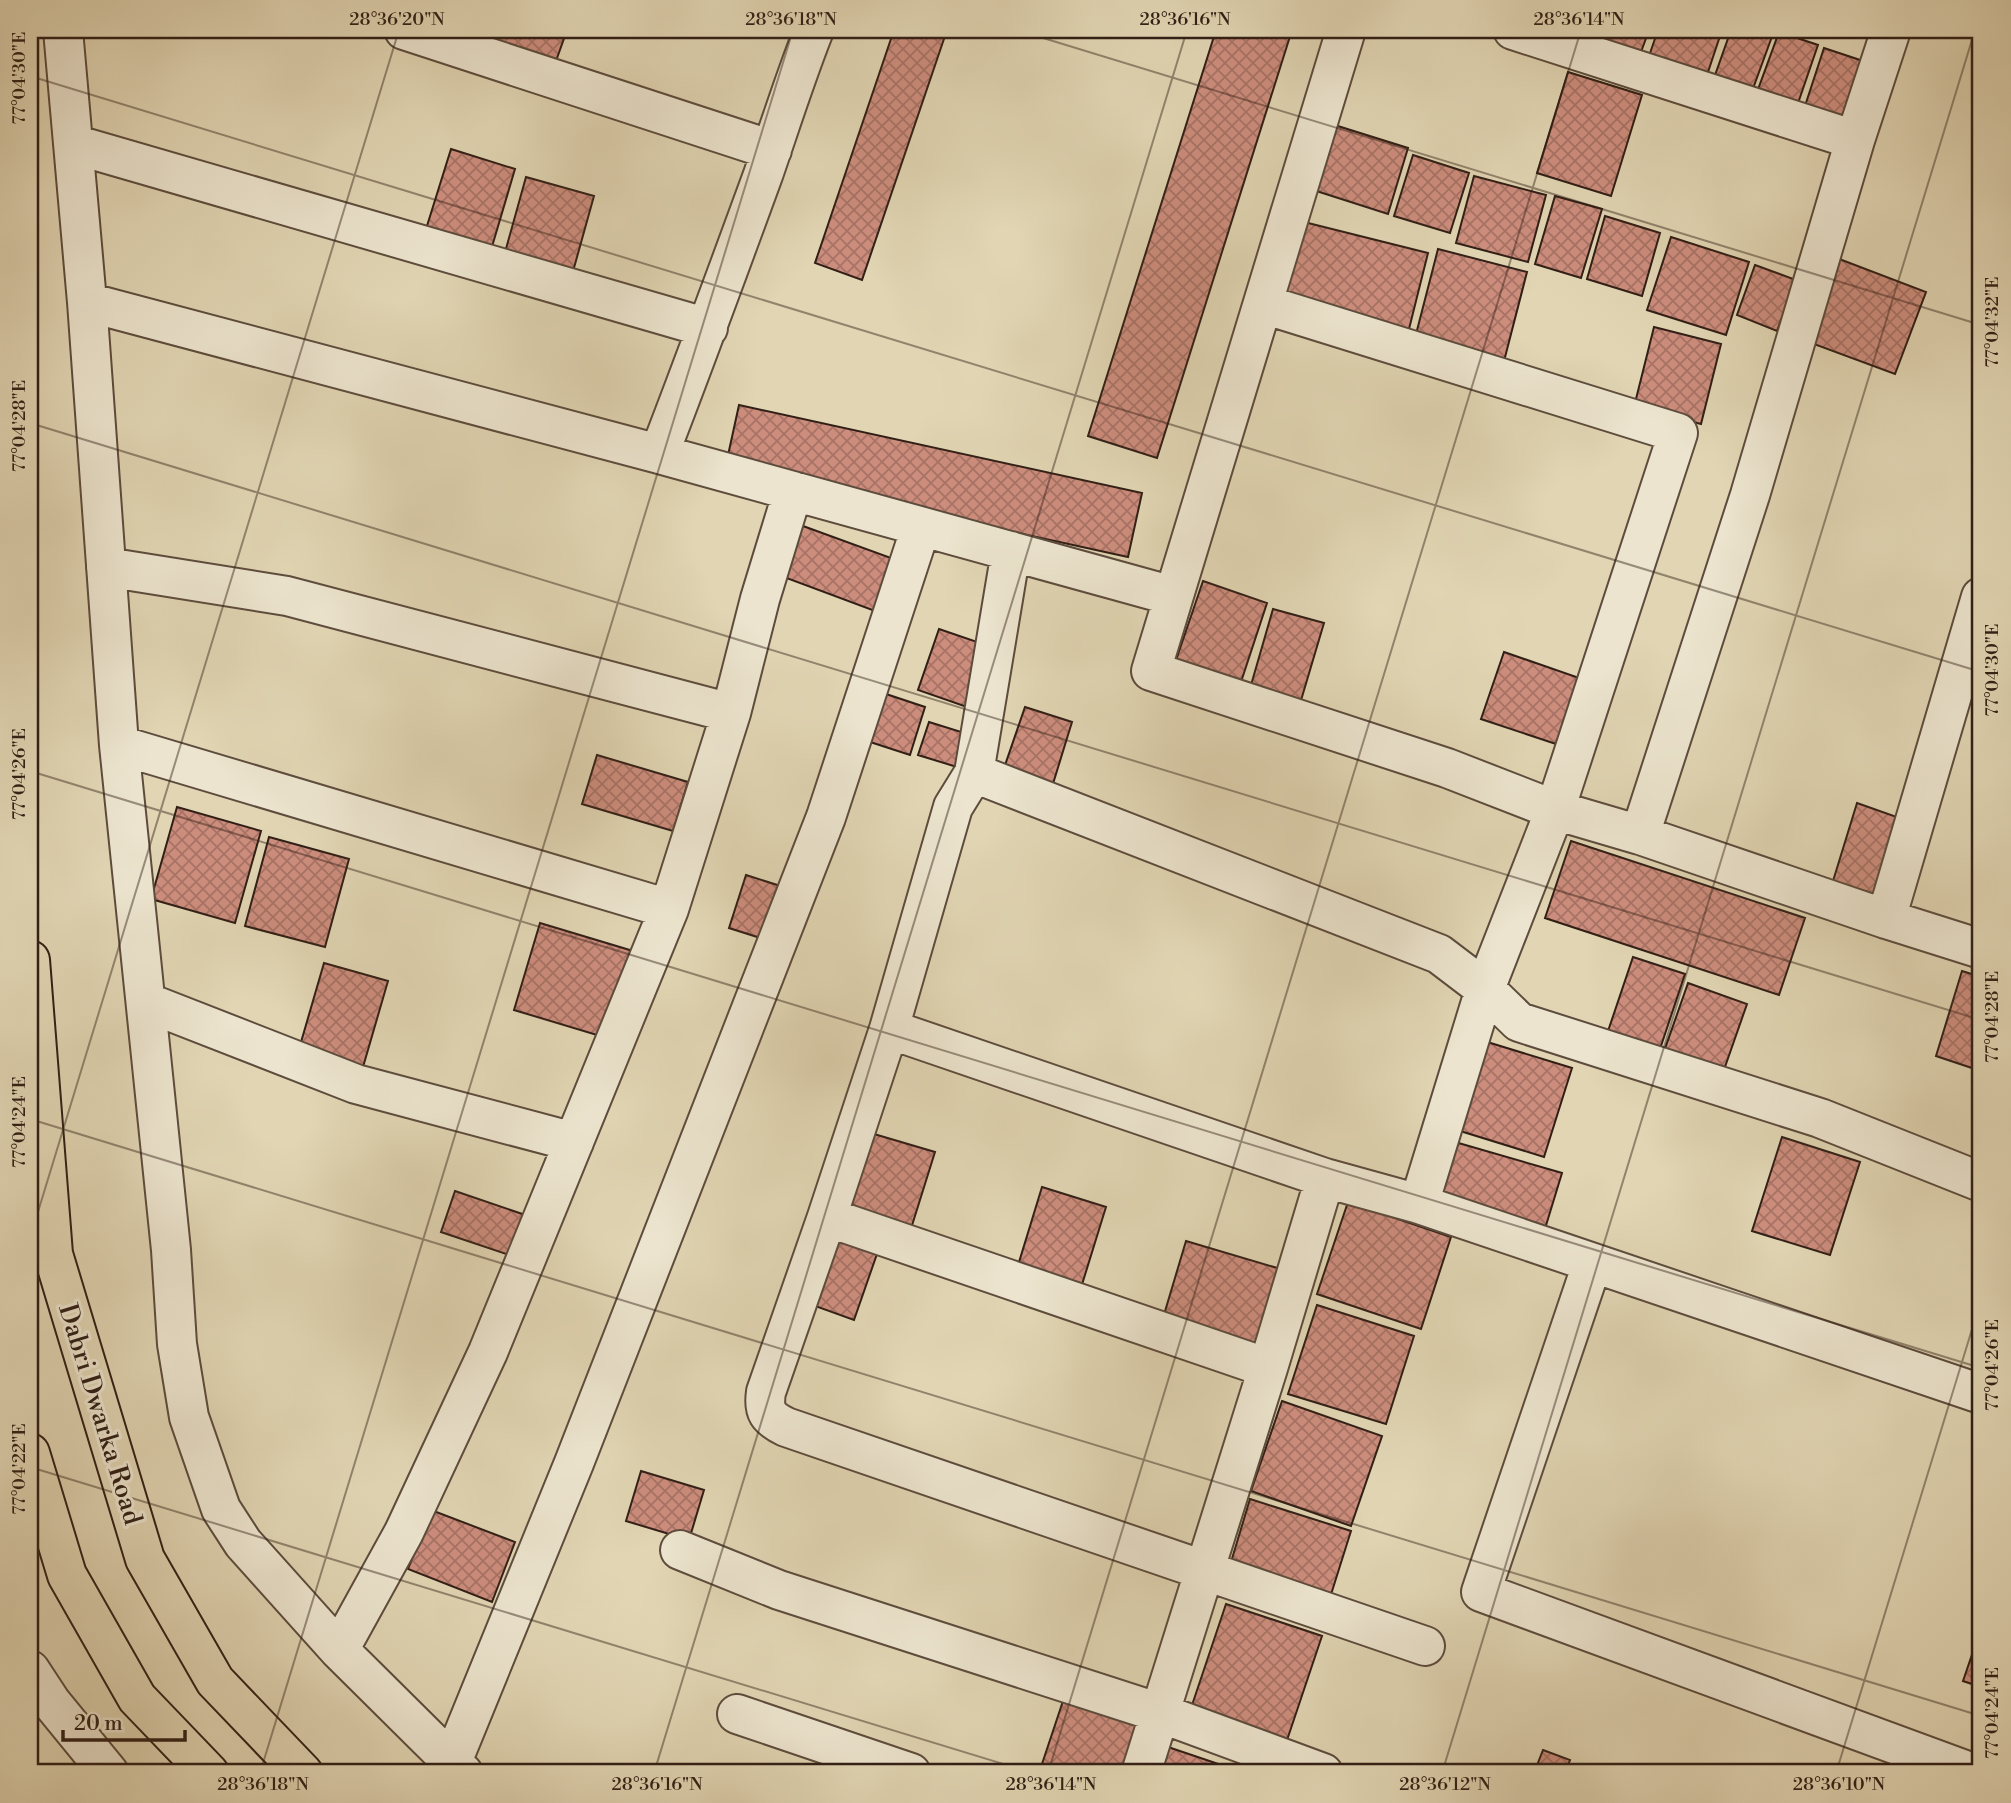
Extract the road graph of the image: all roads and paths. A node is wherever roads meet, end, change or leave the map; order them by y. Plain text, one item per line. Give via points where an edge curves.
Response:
1 (63, 30) edge
2 (404, 30) edge
3 (814, 30) edge
4 (1346, 30) edge
5 (1513, 30) edge
6 (1891, 30) edge
7 (1855, 140) junction
8 (74, 144) junction
9 (772, 150) junction
10 (87, 302) junction
11 (1263, 304) junction
12 (708, 328) junction
13 (659, 454) junction
14 (793, 491) junction
15 (921, 527) junction
16 (1011, 551) junction
17 (106, 567) junction
18 (1173, 596) junction
19 (1981, 597) edge
20 (730, 713) junction
21 (119, 745) junction
22 (974, 772) junction
23 (1555, 810) junction
24 (1640, 835) junction
25 (668, 909) junction
26 (1886, 919) junction
27 (1981, 949) edge
28 (30, 960) edge
29 (1485, 989) junction
30 (146, 1002) junction
31 (889, 1029) junction
32 (574, 1142) junction
33 (1325, 1178) junction
34 (1981, 1182) edge
35 (1419, 1204) junction
36 (827, 1217) junction
37 (1592, 1264) junction
38 (1268, 1368) junction
39 (1981, 1394) edge
40 (30, 1452) edge
41 (680, 1550) dead end
42 (1203, 1571) junction
43 (1425, 1646) dead end
44 (339, 1650) junction
45 (30, 1670) edge
46 (1160, 1713) junction
47 (737, 1714) dead end
48 (458, 1768) edge
49 (109, 1773) edge
50 (209, 1773) edge
51 (303, 1773) edge
52 (911, 1773) edge
53 (1141, 1773) edge
54 (1323, 1773) edge
55 (1973, 1773) edge

1 - 8 street
2 - 9 street
3 - 9 street
4 - 11 street
5 - 7 street
6 - 7 street
7 - 24 street via 1750,495
8 - 10 street
8 - 12 street
9 - 12 street
10 - 13 street
10 - 17 street
11 - 18 street
11 - 23 street via 1678,433
12 - 13 street
13 - 14 street
14 - 15 street
14 - 20 street
15 - 16 street
15 - 48 street via 826,817
16 - 18 street
16 - 22 street
17 - 20 street via 287,596
17 - 21 street
18 - 23 street via 1151,671 1447,768
19 - 26 street
20 - 25 street
21 - 25 street
21 - 30 street
22 - 29 street via 1439,954
22 - 31 street via 953,807
23 - 24 street
23 - 29 street
24 - 26 street
25 - 32 street
26 - 27 street
28 - 51 main road, Dabri Dwarka Road via 53,1254 145,1559 215,1681
29 - 34 street via 1519,1022 1820,1118
29 - 35 street
30 - 32 street via 356,1084
30 - 44 street via 177,1344 189,1417 221,1508 243,1543
31 - 33 street
31 - 36 street
32 - 44 street via 488,1352 404,1532
33 - 35 street
33 - 38 street
35 - 37 street
36 - 38 street
36 - 42 street via 766,1392 764,1404 771,1419
37 - 39 street
37 - 55 street via 1481,1592
38 - 42 street
40 - 50 main road via 67,1576 137,1698
41 - 46 street via 779,1590
42 - 43 street
42 - 46 street
44 - 48 street
45 - 49 street
46 - 53 street
46 - 54 street
47 - 52 street

